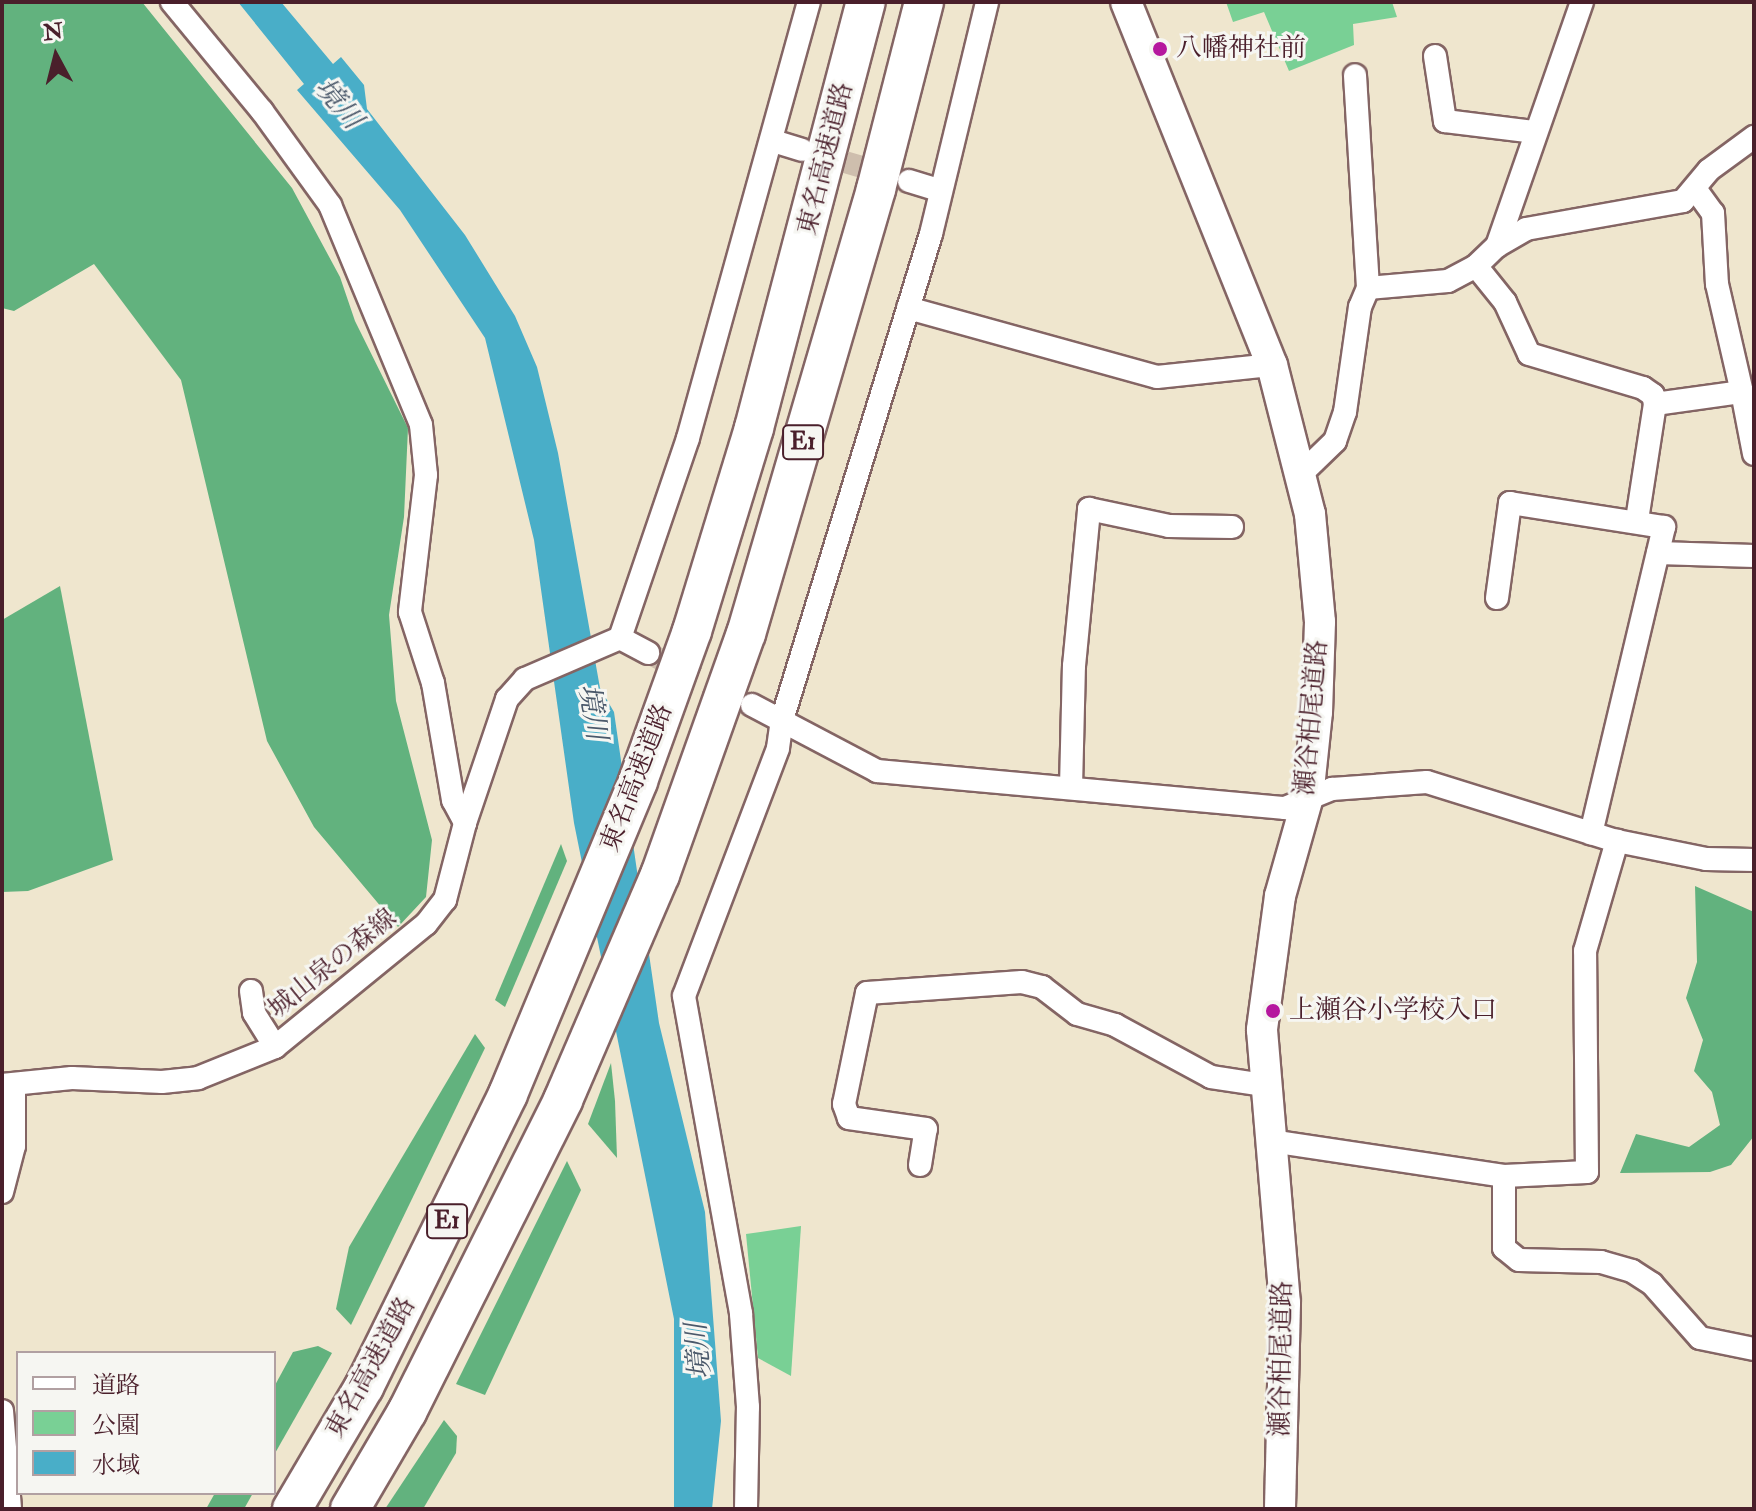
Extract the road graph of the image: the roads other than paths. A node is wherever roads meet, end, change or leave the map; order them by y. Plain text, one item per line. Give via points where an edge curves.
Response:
1 (172, 2) edge
2 (809, 2) edge
3 (866, 2) edge
4 (924, 2) edge
5 (987, 2) edge
6 (1126, 2) edge
7 (1582, 2) edge
8 (1435, 56) dead end
9 (1355, 75) dead end
10 (1535, 132) junction
11 (1754, 137) edge
12 (773, 141) junction
13 (802, 150) tunnel mouth
14 (909, 181) tunnel mouth
15 (939, 190) junction
16 (1696, 190) junction
17 (1497, 246) junction
18 (1476, 266) junction
19 (1368, 288) junction
20 (908, 308) junction
21 (1272, 365) junction
22 (1742, 392) junction
23 (1655, 404) junction
24 (1754, 454) edge
25 (1302, 473) junction
26 (1637, 520) junction
27 (1232, 527) dead end
28 (1658, 553) junction
29 (1754, 556) edge
30 (1497, 598) dead end
31 (620, 638) junction
32 (648, 653) tunnel mouth
33 (752, 705) tunnel mouth
34 (782, 720) junction
35 (1071, 787) junction
36 (1308, 797) junction
37 (465, 823) junction
38 (1591, 833) junction
39 (1617, 841) junction
40 (1754, 860) edge
41 (251, 991) dead end
42 (275, 1047) junction
43 (8, 1085) edge
44 (1264, 1085) junction
45 (1271, 1141) junction
46 (920, 1165) dead end
47 (1504, 1176) junction
48 (2, 1192) edge
49 (1754, 1349) edge
50 (2, 1411) edge
51 (10, 1509) edge
52 (292, 1509) edge
53 (350, 1509) edge
54 (746, 1509) edge
55 (1280, 1509) edge

1 - 37 street via 262,111 330,205 421,425 426,475 410,612 433,683 453,800
2 - 12 street
3 - 52 highway, 東名高速道路 / E1 via 754,428 692,631 638,781 508,1094 422,1275
4 - 53 highway, 東名高速道路 / E1 via 876,189 746,634 660,875 602,1013 465,1300
5 - 15 street
6 - 21 main road, 瀬谷柏尾道路
7 - 10 street
8 - 10 street via 1445,121
9 - 19 street
10 - 17 street
11 - 16 street via 1709,170
12 - 13 street
12 - 31 street via 688,438
14 - 15 street
15 - 20 street
16 - 17 street via 1683,201 1526,229
16 - 22 street via 1713,213 1717,284
17 - 18 street
18 - 19 street via 1448,281
18 - 23 street via 1505,302 1529,354 1643,388
19 - 25 street via 1335,441
20 - 21 street via 1157,377
20 - 34 street
21 - 25 main road, 瀬谷柏尾道路
22 - 23 street
22 - 24 street
23 - 26 street
25 - 36 main road, 瀬谷柏尾道路 via 1320,622
26 - 28 street via 1664,527
26 - 30 street via 1510,503
27 - 35 street via 1169,526 1089,509 1092,590
28 - 29 street
28 - 38 street
31 - 32 street
31 - 37 street, 城山泉の森線 via 525,679 507,699
33 - 34 street
34 - 35 street via 877,771
34 - 54 street via 778,748 684,996 741,1313 748,1407
35 - 36 street via 1285,808
36 - 38 street via 1332,789 1427,782
36 - 44 main road, 瀬谷柏尾道路 via 1283,882 1268,963
37 - 42 street, 城山泉の森線 via 445,900 426,924
38 - 39 street
39 - 40 street via 1706,859
39 - 47 street via 1585,951 1587,1172
41 - 42 street via 254,1013
42 - 43 street, 城山泉の森線 via 198,1078 72,1078
43 - 48 street via 14,1146
44 - 45 main road, 瀬谷柏尾道路
44 - 46 street via 1211,1077 1115,1025 1077,1014 1042,987 1022,982 867,993 844,1104 849,1118 926,1129
45 - 47 street
45 - 55 main road, 瀬谷柏尾道路 via 1285,1303
47 - 49 street via 1504,1248 1519,1260 1601,1262 1632,1271 1652,1284 1700,1338
50 - 51 street

